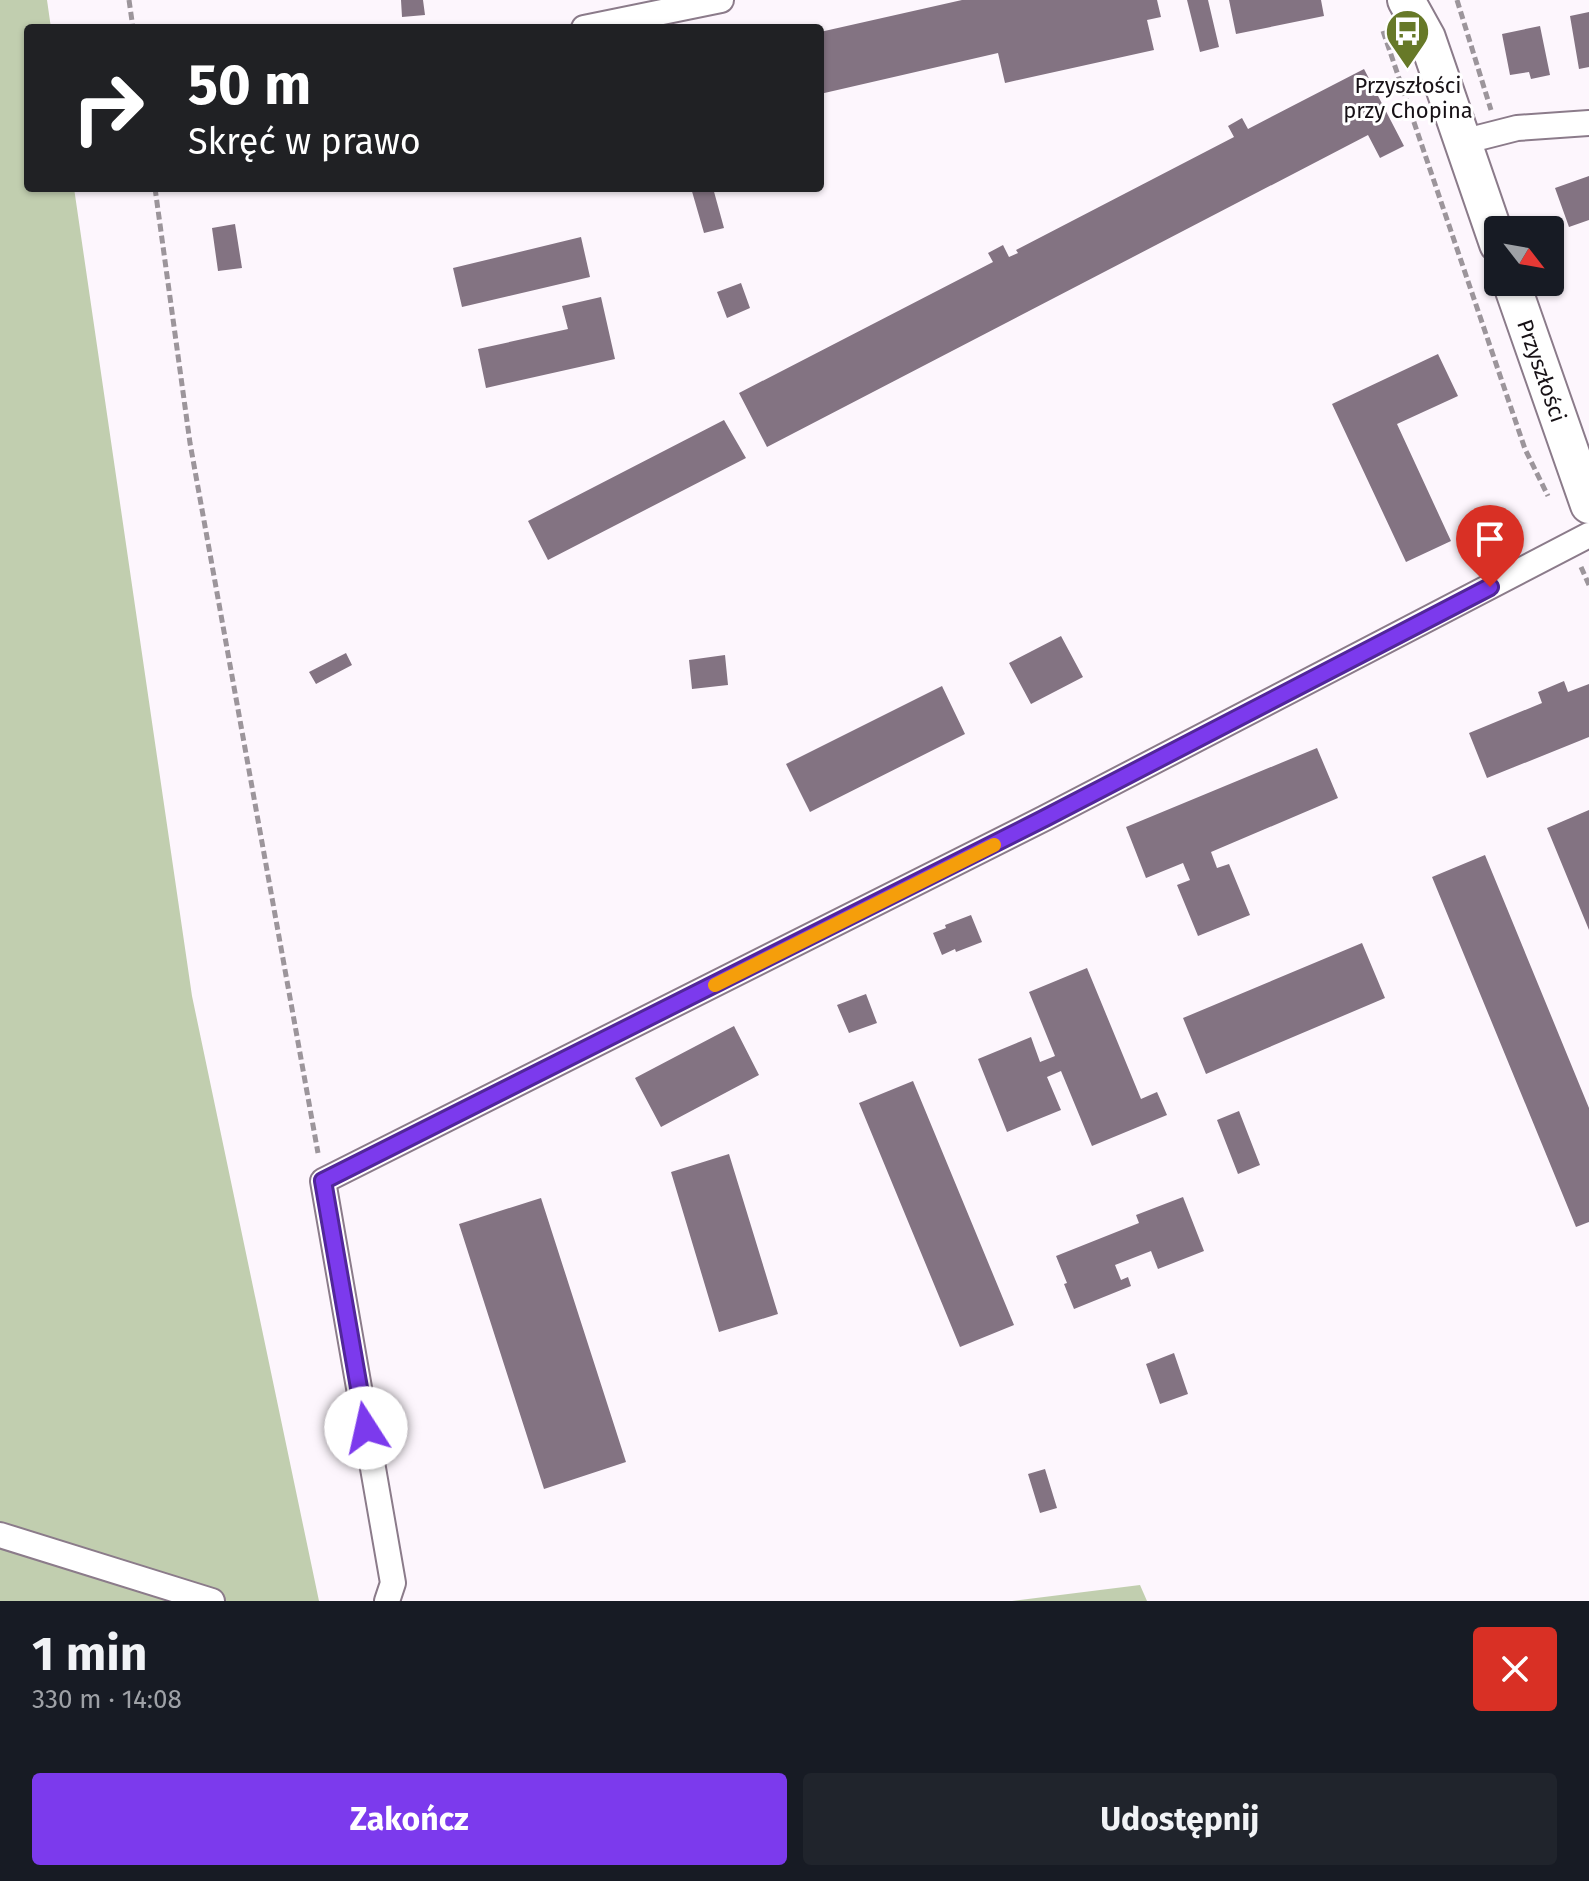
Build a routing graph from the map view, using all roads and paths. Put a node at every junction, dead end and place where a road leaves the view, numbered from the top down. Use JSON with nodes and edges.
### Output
{"nodes":[{"id":1,"x":129,"y":0,"type":"edge"},
{"id":2,"x":721,"y":0,"type":"edge"},
{"id":3,"x":1406,"y":0,"type":"edge"},
{"id":4,"x":1421,"y":0,"type":"edge"},
{"id":5,"x":132,"y":24,"type":"edge"},
{"id":6,"x":604,"y":24,"type":"edge"},
{"id":7,"x":1382,"y":30,"type":"dead end"},
{"id":8,"x":1427,"y":38,"type":"junction"},
{"id":9,"x":1589,"y":123,"type":"edge"},
{"id":10,"x":1462,"y":142,"type":"junction"},
{"id":11,"x":156,"y":192,"type":"edge"},
{"id":12,"x":1488,"y":216,"type":"edge"},
{"id":13,"x":1516,"y":296,"type":"edge"},
{"id":14,"x":1589,"y":505,"type":"edge"},
{"id":15,"x":1580,"y":540,"type":"edge"},
{"id":16,"x":1589,"y":585,"type":"edge"},
{"id":17,"x":323,"y":1181,"type":"junction"},
{"id":18,"x":0,"y":1535,"type":"edge"},
{"id":19,"x":212,"y":1601,"type":"edge"},
{"id":20,"x":387,"y":1601,"type":"edge"}],
"edges":[{"from":1,"to":5,"type":"path"},
{"from":2,"to":6,"type":"street"},
{"from":3,"to":8,"type":"street"},
{"from":4,"to":8,"type":"street"},
{"from":7,"to":15,"type":"path"},
{"from":8,"to":10,"type":"street"},
{"from":9,"to":10,"type":"street"},
{"from":10,"to":12,"type":"street"},
{"from":11,"to":17,"type":"path"},
{"from":13,"to":14,"type":"street","name":"Przyszłości"},
{"from":15,"to":16,"type":"path"},
{"from":15,"to":17,"type":"street"},
{"from":17,"to":20,"type":"street"},
{"from":18,"to":19,"type":"street"}]}
